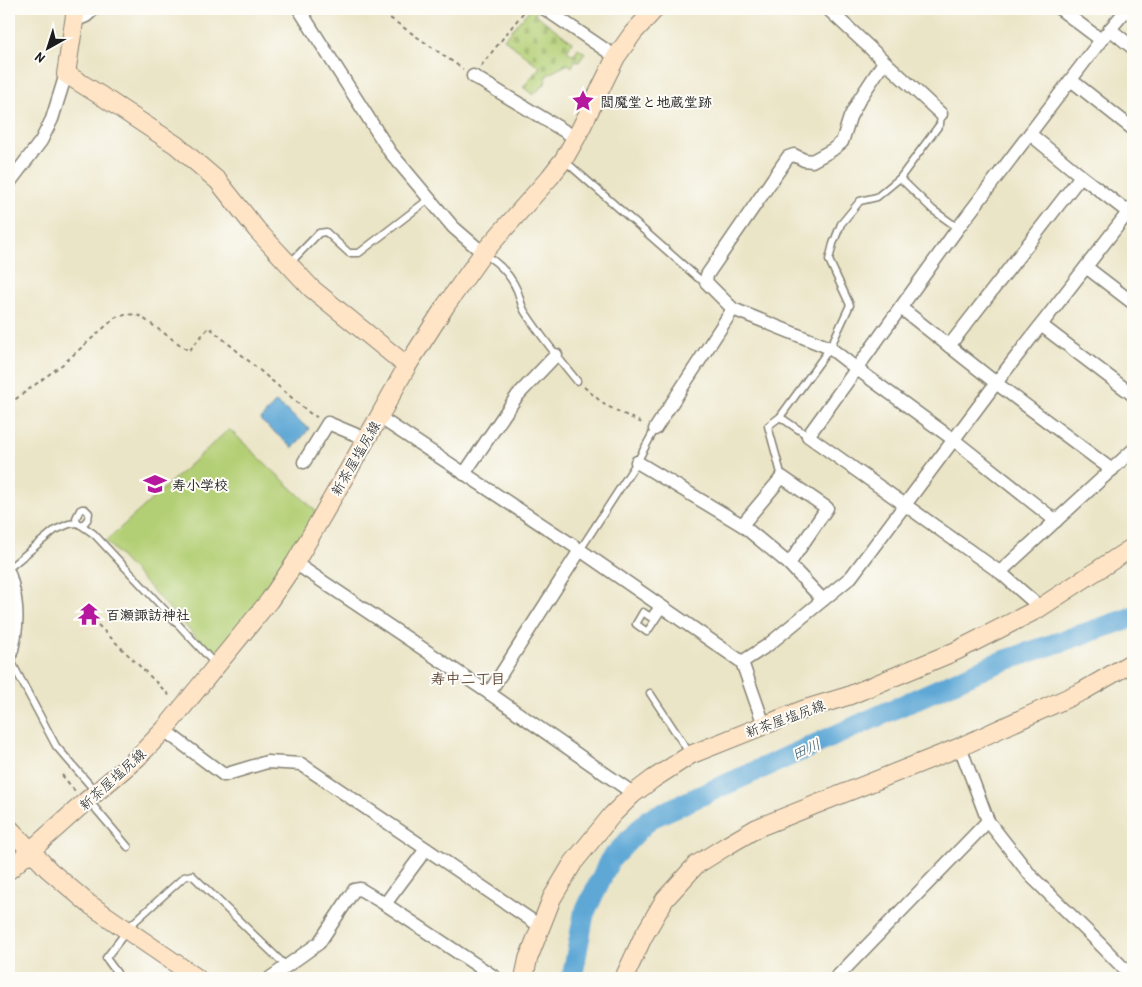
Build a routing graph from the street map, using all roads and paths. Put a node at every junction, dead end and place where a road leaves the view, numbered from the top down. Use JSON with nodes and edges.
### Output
{"nodes":[{"id":1,"x":94,"y":9,"type":"edge"},
{"id":2,"x":299,"y":9,"type":"edge"},
{"id":3,"x":377,"y":9,"type":"edge"},
{"id":4,"x":526,"y":9,"type":"edge"},
{"id":5,"x":545,"y":9,"type":"edge"},
{"id":6,"x":655,"y":9,"type":"edge"},
{"id":7,"x":828,"y":9,"type":"edge"},
{"id":8,"x":1060,"y":9,"type":"edge"},
{"id":9,"x":1127,"y":9,"type":"edge"},
{"id":10,"x":75,"y":15,"type":"edge"},
{"id":11,"x":1110,"y":30,"type":"junction"},
{"id":12,"x":1101,"y":40,"type":"junction"},
{"id":13,"x":1133,"y":48,"type":"edge"},
{"id":14,"x":616,"y":57,"type":"junction"},
{"id":15,"x":884,"y":62,"type":"junction"},
{"id":16,"x":66,"y":74,"type":"junction"},
{"id":17,"x":473,"y":76,"type":"junction"},
{"id":18,"x":1071,"y":80,"type":"junction"},
{"id":19,"x":941,"y":114,"type":"joint"},
{"id":20,"x":1133,"y":129,"type":"edge"},
{"id":21,"x":1030,"y":134,"type":"junction"},
{"id":22,"x":576,"y":138,"type":"junction"},
{"id":23,"x":564,"y":160,"type":"junction"},
{"id":24,"x":1081,"y":176,"type":"junction"},
{"id":25,"x":900,"y":178,"type":"junction"},
{"id":26,"x":9,"y":183,"type":"edge"},
{"id":27,"x":429,"y":199,"type":"junction"},
{"id":28,"x":1132,"y":211,"type":"edge"},
{"id":29,"x":958,"y":228,"type":"junction"},
{"id":30,"x":483,"y":253,"type":"junction"},
{"id":31,"x":288,"y":264,"type":"junction"},
{"id":32,"x":1086,"y":267,"type":"junction"},
{"id":33,"x":706,"y":282,"type":"junction"},
{"id":34,"x":1133,"y":303,"type":"edge"},
{"id":35,"x":901,"y":308,"type":"junction"},
{"id":36,"x":733,"y":310,"type":"junction"},
{"id":37,"x":1041,"y":325,"type":"junction"},
{"id":38,"x":949,"y":346,"type":"junction"},
{"id":39,"x":830,"y":348,"type":"junction"},
{"id":40,"x":556,"y":355,"type":"junction"},
{"id":41,"x":407,"y":366,"type":"junction"},
{"id":42,"x":857,"y":368,"type":"junction"},
{"id":43,"x":577,"y":381,"type":"joint"},
{"id":44,"x":996,"y":383,"type":"junction"},
{"id":45,"x":1133,"y":395,"type":"edge"},
{"id":46,"x":9,"y":404,"type":"edge"},
{"id":47,"x":379,"y":417,"type":"junction"},
{"id":48,"x":780,"y":417,"type":"junction"},
{"id":49,"x":328,"y":422,"type":"junction"},
{"id":50,"x":655,"y":429,"type":"junction"},
{"id":51,"x":808,"y":436,"type":"junction"},
{"id":52,"x":366,"y":439,"type":"junction"},
{"id":53,"x":954,"y":440,"type":"junction"},
{"id":54,"x":1133,"y":450,"type":"edge"},
{"id":55,"x":304,"y":462,"type":"dead end"},
{"id":56,"x":637,"y":462,"type":"junction"},
{"id":57,"x":1112,"y":470,"type":"junction"},
{"id":58,"x":464,"y":474,"type":"junction"},
{"id":59,"x":782,"y":477,"type":"junction"},
{"id":60,"x":905,"y":504,"type":"junction"},
{"id":61,"x":1056,"y":521,"type":"junction"},
{"id":62,"x":742,"y":525,"type":"junction"},
{"id":63,"x":1133,"y":548,"type":"edge"},
{"id":64,"x":580,"y":550,"type":"junction"},
{"id":65,"x":295,"y":563,"type":"junction"},
{"id":66,"x":789,"y":564,"type":"junction"},
{"id":67,"x":9,"y":568,"type":"edge"},
{"id":68,"x":1000,"y":572,"type":"junction"},
{"id":69,"x":9,"y":573,"type":"edge"},
{"id":70,"x":823,"y":600,"type":"junction"},
{"id":71,"x":661,"y":606,"type":"junction"},
{"id":72,"x":1038,"y":609,"type":"junction"},
{"id":73,"x":98,"y":625,"type":"dead end"},
{"id":74,"x":9,"y":659,"type":"edge"},
{"id":75,"x":742,"y":662,"type":"junction"},
{"id":76,"x":1133,"y":662,"type":"edge"},
{"id":77,"x":216,"y":665,"type":"junction"},
{"id":78,"x":489,"y":693,"type":"junction"},
{"id":79,"x":650,"y":693,"type":"dead end"},
{"id":80,"x":182,"y":708,"type":"junction"},
{"id":81,"x":764,"y":725,"type":"junction"},
{"id":82,"x":164,"y":730,"type":"junction"},
{"id":83,"x":960,"y":746,"type":"junction"},
{"id":84,"x":690,"y":755,"type":"junction"},
{"id":85,"x":62,"y":775,"type":"dead end"},
{"id":86,"x":627,"y":789,"type":"dead end"},
{"id":87,"x":89,"y":798,"type":"junction"},
{"id":88,"x":988,"y":821,"type":"junction"},
{"id":89,"x":9,"y":828,"type":"edge"},
{"id":90,"x":128,"y":847,"type":"dead end"},
{"id":91,"x":426,"y":849,"type":"junction"},
{"id":92,"x":30,"y":852,"type":"junction"},
{"id":93,"x":9,"y":870,"type":"edge"},
{"id":94,"x":385,"y":904,"type":"junction"},
{"id":95,"x":540,"y":926,"type":"junction"},
{"id":96,"x":127,"y":929,"type":"junction"},
{"id":97,"x":286,"y":966,"type":"junction"},
{"id":98,"x":492,"y":977,"type":"edge"},
{"id":99,"x":117,"y":978,"type":"edge"},
{"id":100,"x":198,"y":978,"type":"edge"},
{"id":101,"x":270,"y":978,"type":"edge"},
{"id":102,"x":524,"y":978,"type":"edge"},
{"id":103,"x":624,"y":978,"type":"edge"},
{"id":104,"x":836,"y":978,"type":"edge"},
{"id":105,"x":1133,"y":978,"type":"edge"}],
"edges":[{"from":1,"to":10,"type":"street"},
{"from":2,"to":27,"type":"street"},
{"from":3,"to":17,"type":"path"},
{"from":4,"to":17,"type":"path"},
{"from":5,"to":14,"type":"street"},
{"from":6,"to":14,"type":"main road","name":"新茶屋塩尻線"},
{"from":7,"to":15,"type":"street"},
{"from":8,"to":12,"type":"street"},
{"from":9,"to":11,"type":"street"},
{"from":10,"to":16,"type":"main road"},
{"from":11,"to":12,"type":"street"},
{"from":11,"to":13,"type":"street"},
{"from":12,"to":18,"type":"street"},
{"from":14,"to":22,"type":"main road","name":"新茶屋塩尻線"},
{"from":15,"to":19,"type":"street"},
{"from":15,"to":33,"type":"street"},
{"from":16,"to":26,"type":"street"},
{"from":16,"to":31,"type":"main road"},
{"from":17,"to":22,"type":"street"},
{"from":18,"to":20,"type":"street"},
{"from":18,"to":21,"type":"street"},
{"from":19,"to":25,"type":"lane"},
{"from":21,"to":24,"type":"street"},
{"from":21,"to":29,"type":"street"},
{"from":22,"to":23,"type":"main road","name":"新茶屋塩尻線"},
{"from":23,"to":30,"type":"main road","name":"新茶屋塩尻線"},
{"from":23,"to":33,"type":"lane"},
{"from":24,"to":28,"type":"street"},
{"from":24,"to":38,"type":"street"},
{"from":25,"to":29,"type":"lane"},
{"from":25,"to":39,"type":"lane"},
{"from":27,"to":30,"type":"street"},
{"from":27,"to":31,"type":"lane"},
{"from":28,"to":32,"type":"street"},
{"from":29,"to":35,"type":"street"},
{"from":30,"to":40,"type":"lane"},
{"from":30,"to":41,"type":"main road","name":"新茶屋塩尻線"},
{"from":31,"to":41,"type":"main road"},
{"from":32,"to":34,"type":"street"},
{"from":32,"to":37,"type":"street"},
{"from":33,"to":36,"type":"street"},
{"from":35,"to":38,"type":"street"},
{"from":35,"to":42,"type":"street"},
{"from":36,"to":39,"type":"street"},
{"from":36,"to":50,"type":"street"},
{"from":37,"to":44,"type":"street"},
{"from":37,"to":45,"type":"street"},
{"from":38,"to":44,"type":"street"},
{"from":39,"to":42,"type":"street"},
{"from":39,"to":48,"type":"lane"},
{"from":40,"to":43,"type":"lane"},
{"from":40,"to":58,"type":"street"},
{"from":41,"to":47,"type":"main road","name":"新茶屋塩尻線"},
{"from":42,"to":51,"type":"street"},
{"from":42,"to":53,"type":"street"},
{"from":43,"to":50,"type":"path"},
{"from":44,"to":53,"type":"street"},
{"from":44,"to":57,"type":"street"},
{"from":46,"to":49,"type":"path"},
{"from":47,"to":52,"type":"main road","name":"新茶屋塩尻線"},
{"from":47,"to":58,"type":"street"},
{"from":48,"to":51,"type":"lane"},
{"from":48,"to":59,"type":"lane"},
{"from":49,"to":52,"type":"street"},
{"from":49,"to":55,"type":"street"},
{"from":50,"to":56,"type":"lane"},
{"from":51,"to":60,"type":"street"},
{"from":52,"to":65,"type":"main road","name":"新茶屋塩尻線"},
{"from":53,"to":60,"type":"street"},
{"from":53,"to":61,"type":"street"},
{"from":54,"to":57,"type":"street"},
{"from":56,"to":62,"type":"street"},
{"from":56,"to":64,"type":"lane"},
{"from":57,"to":61,"type":"street"},
{"from":58,"to":64,"type":"street"},
{"from":59,"to":62,"type":"street"},
{"from":59,"to":66,"type":"street"},
{"from":60,"to":68,"type":"street"},
{"from":60,"to":70,"type":"street"},
{"from":61,"to":68,"type":"street"},
{"from":62,"to":66,"type":"street"},
{"from":63,"to":72,"type":"main road","name":"新茶屋塩尻線"},
{"from":64,"to":71,"type":"street"},
{"from":64,"to":78,"type":"street"},
{"from":65,"to":77,"type":"main road","name":"新茶屋塩尻線"},
{"from":65,"to":78,"type":"street"},
{"from":66,"to":70,"type":"street"},
{"from":67,"to":77,"type":"lane"},
{"from":68,"to":72,"type":"street"},
{"from":69,"to":74,"type":"street"},
{"from":70,"to":75,"type":"street"},
{"from":71,"to":71,"type":"lane"},
{"from":71,"to":75,"type":"street"},
{"from":72,"to":81,"type":"main road","name":"新茶屋塩尻線"},
{"from":73,"to":80,"type":"path"},
{"from":74,"to":87,"type":"lane"},
{"from":75,"to":81,"type":"street"},
{"from":76,"to":83,"type":"main road"},
{"from":77,"to":80,"type":"main road","name":"新茶屋塩尻線"},
{"from":78,"to":86,"type":"street"},
{"from":79,"to":84,"type":"lane"},
{"from":80,"to":82,"type":"main road","name":"新茶屋塩尻線"},
{"from":81,"to":84,"type":"main road","name":"新茶屋塩尻線"},
{"from":82,"to":87,"type":"main road","name":"新茶屋塩尻線"},
{"from":82,"to":91,"type":"street"},
{"from":83,"to":88,"type":"street"},
{"from":83,"to":103,"type":"main road"},
{"from":84,"to":95,"type":"main road","name":"新茶屋塩尻線"},
{"from":85,"to":87,"type":"path"},
{"from":87,"to":90,"type":"lane"},
{"from":87,"to":92,"type":"main road","name":"新茶屋塩尻線"},
{"from":88,"to":104,"type":"street"},
{"from":88,"to":105,"type":"street"},
{"from":89,"to":92,"type":"main road"},
{"from":91,"to":94,"type":"street"},
{"from":91,"to":95,"type":"street"},
{"from":92,"to":93,"type":"main road","name":"新茶屋塩尻線"},
{"from":92,"to":96,"type":"main road"},
{"from":94,"to":97,"type":"street"},
{"from":94,"to":98,"type":"street"},
{"from":95,"to":102,"type":"main road","name":"新茶屋塩尻線"},
{"from":96,"to":97,"type":"lane"},
{"from":96,"to":99,"type":"lane"},
{"from":96,"to":100,"type":"main road"},
{"from":97,"to":101,"type":"street"}]}
